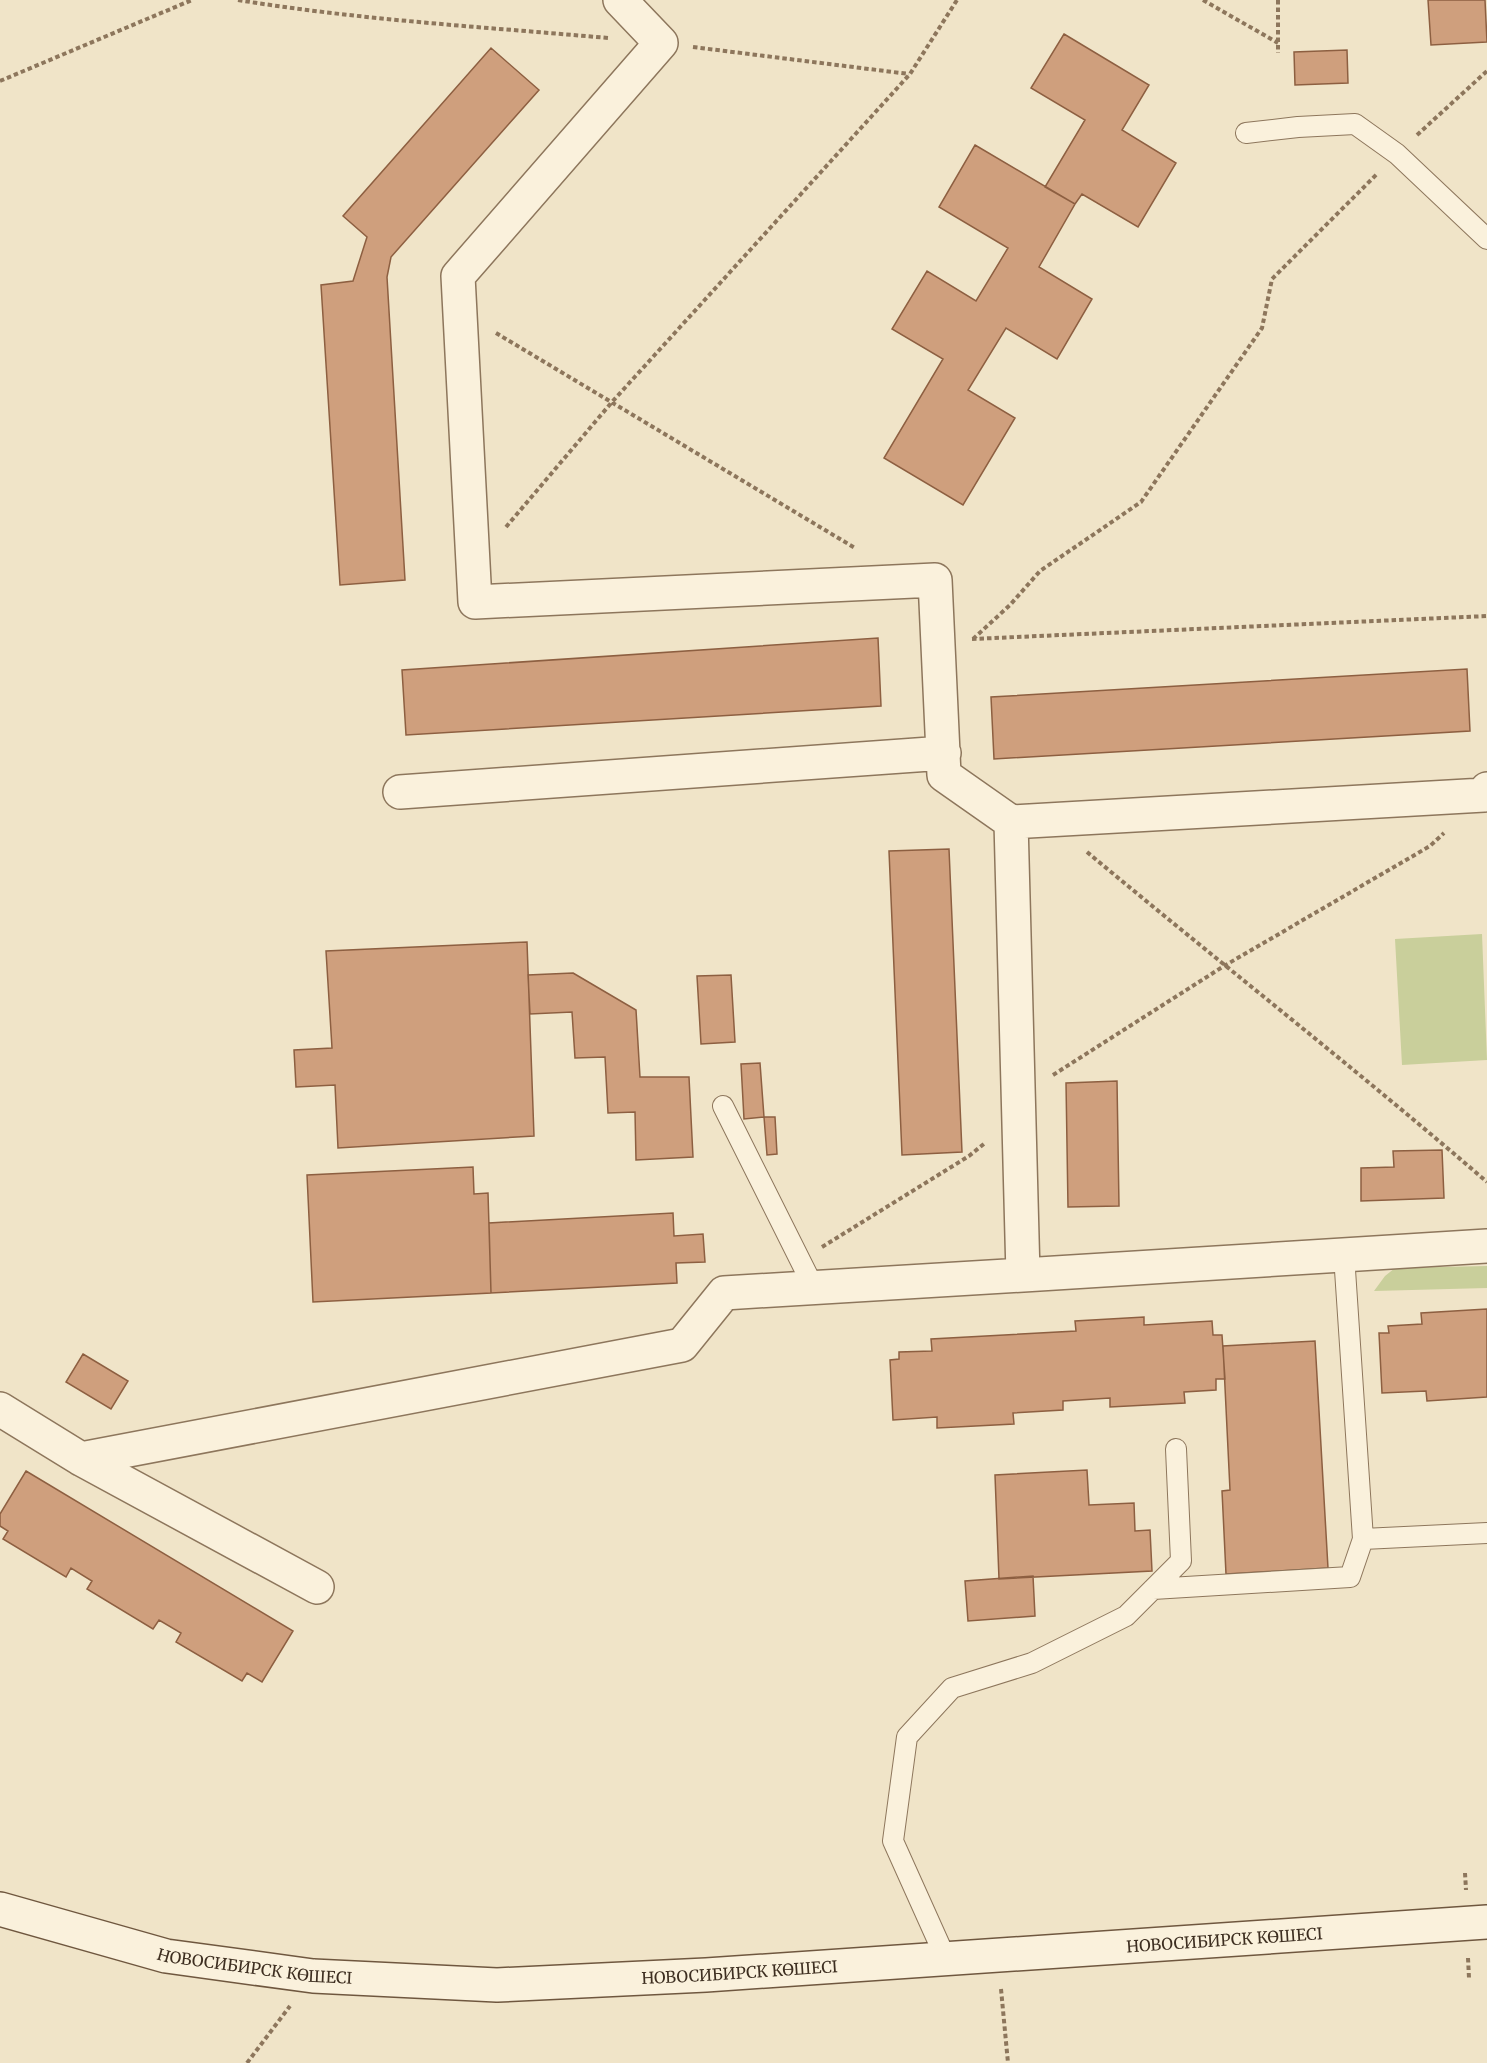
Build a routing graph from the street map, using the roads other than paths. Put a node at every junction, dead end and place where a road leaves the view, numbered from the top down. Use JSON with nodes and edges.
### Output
{"nodes":[{"id":1,"x":620,"y":0,"type":"edge"},
{"id":2,"x":1246,"y":133,"type":"dead end"},
{"id":3,"x":1487,"y":239,"type":"edge"},
{"id":4,"x":944,"y":753,"type":"junction"},
{"id":5,"x":1487,"y":789,"type":"edge"},
{"id":6,"x":400,"y":792,"type":"dead end"},
{"id":7,"x":1026,"y":821,"type":"junction"},
{"id":8,"x":723,"y":1106,"type":"dead end"},
{"id":9,"x":1487,"y":1246,"type":"edge"},
{"id":10,"x":1344,"y":1255,"type":"junction"},
{"id":11,"x":807,"y":1274,"type":"junction"},
{"id":12,"x":1023,"y":1275,"type":"junction"},
{"id":13,"x":0,"y":1409,"type":"edge"},
{"id":14,"x":1176,"y":1449,"type":"dead end"},
{"id":15,"x":81,"y":1459,"type":"junction"},
{"id":16,"x":1487,"y":1533,"type":"edge"},
{"id":17,"x":1363,"y":1539,"type":"junction"},
{"id":18,"x":317,"y":1587,"type":"dead end"},
{"id":19,"x":1153,"y":1589,"type":"junction"},
{"id":20,"x":0,"y":1909,"type":"edge"},
{"id":21,"x":1487,"y":1922,"type":"edge"},
{"id":22,"x":946,"y":1959,"type":"junction"}],
"edges":[{"from":1,"to":4,"type":"street"},
{"from":2,"to":3,"type":"lane"},
{"from":4,"to":6,"type":"street"},
{"from":4,"to":7,"type":"street"},
{"from":5,"to":7,"type":"street"},
{"from":7,"to":12,"type":"street"},
{"from":8,"to":11,"type":"lane"},
{"from":9,"to":10,"type":"street"},
{"from":10,"to":12,"type":"street"},
{"from":10,"to":17,"type":"lane"},
{"from":11,"to":12,"type":"street"},
{"from":11,"to":15,"type":"street"},
{"from":13,"to":15,"type":"street"},
{"from":14,"to":19,"type":"lane"},
{"from":15,"to":18,"type":"street"},
{"from":16,"to":17,"type":"lane"},
{"from":17,"to":19,"type":"lane"},
{"from":19,"to":22,"type":"lane"},
{"from":20,"to":22,"type":"street","name":"НОВОСИБИРСК КӨШЕСІ"},
{"from":21,"to":22,"type":"street","name":"НОВОСИБИРСК КӨШЕСІ"}]}
